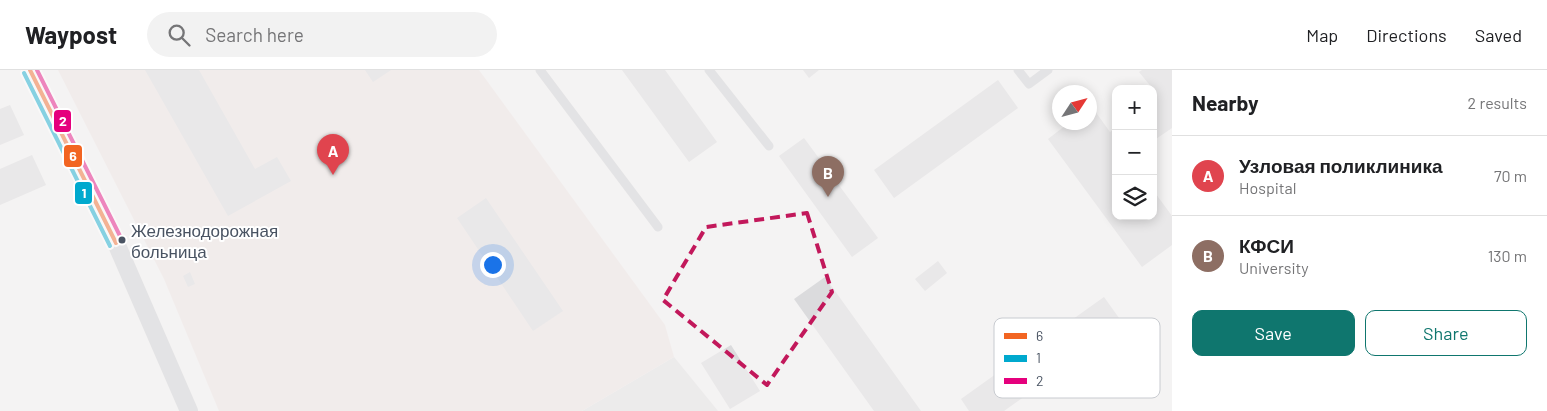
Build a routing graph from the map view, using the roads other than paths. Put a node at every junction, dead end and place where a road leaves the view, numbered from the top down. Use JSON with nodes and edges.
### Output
{"nodes":[{"id":1,"x":30,"y":70,"type":"edge"},
{"id":2,"x":540,"y":70,"type":"edge"},
{"id":3,"x":709,"y":70,"type":"edge"},
{"id":4,"x":1018,"y":70,"type":"edge"},
{"id":5,"x":1048,"y":70,"type":"edge"},
{"id":6,"x":769,"y":146,"type":"dead end"},
{"id":7,"x":658,"y":227,"type":"dead end"},
{"id":8,"x":189,"y":411,"type":"edge"}],
"edges":[{"from":1,"to":8,"type":"street"},
{"from":2,"to":7,"type":"lane"},
{"from":3,"to":6,"type":"lane"},
{"from":4,"to":5,"type":"lane"}]}
